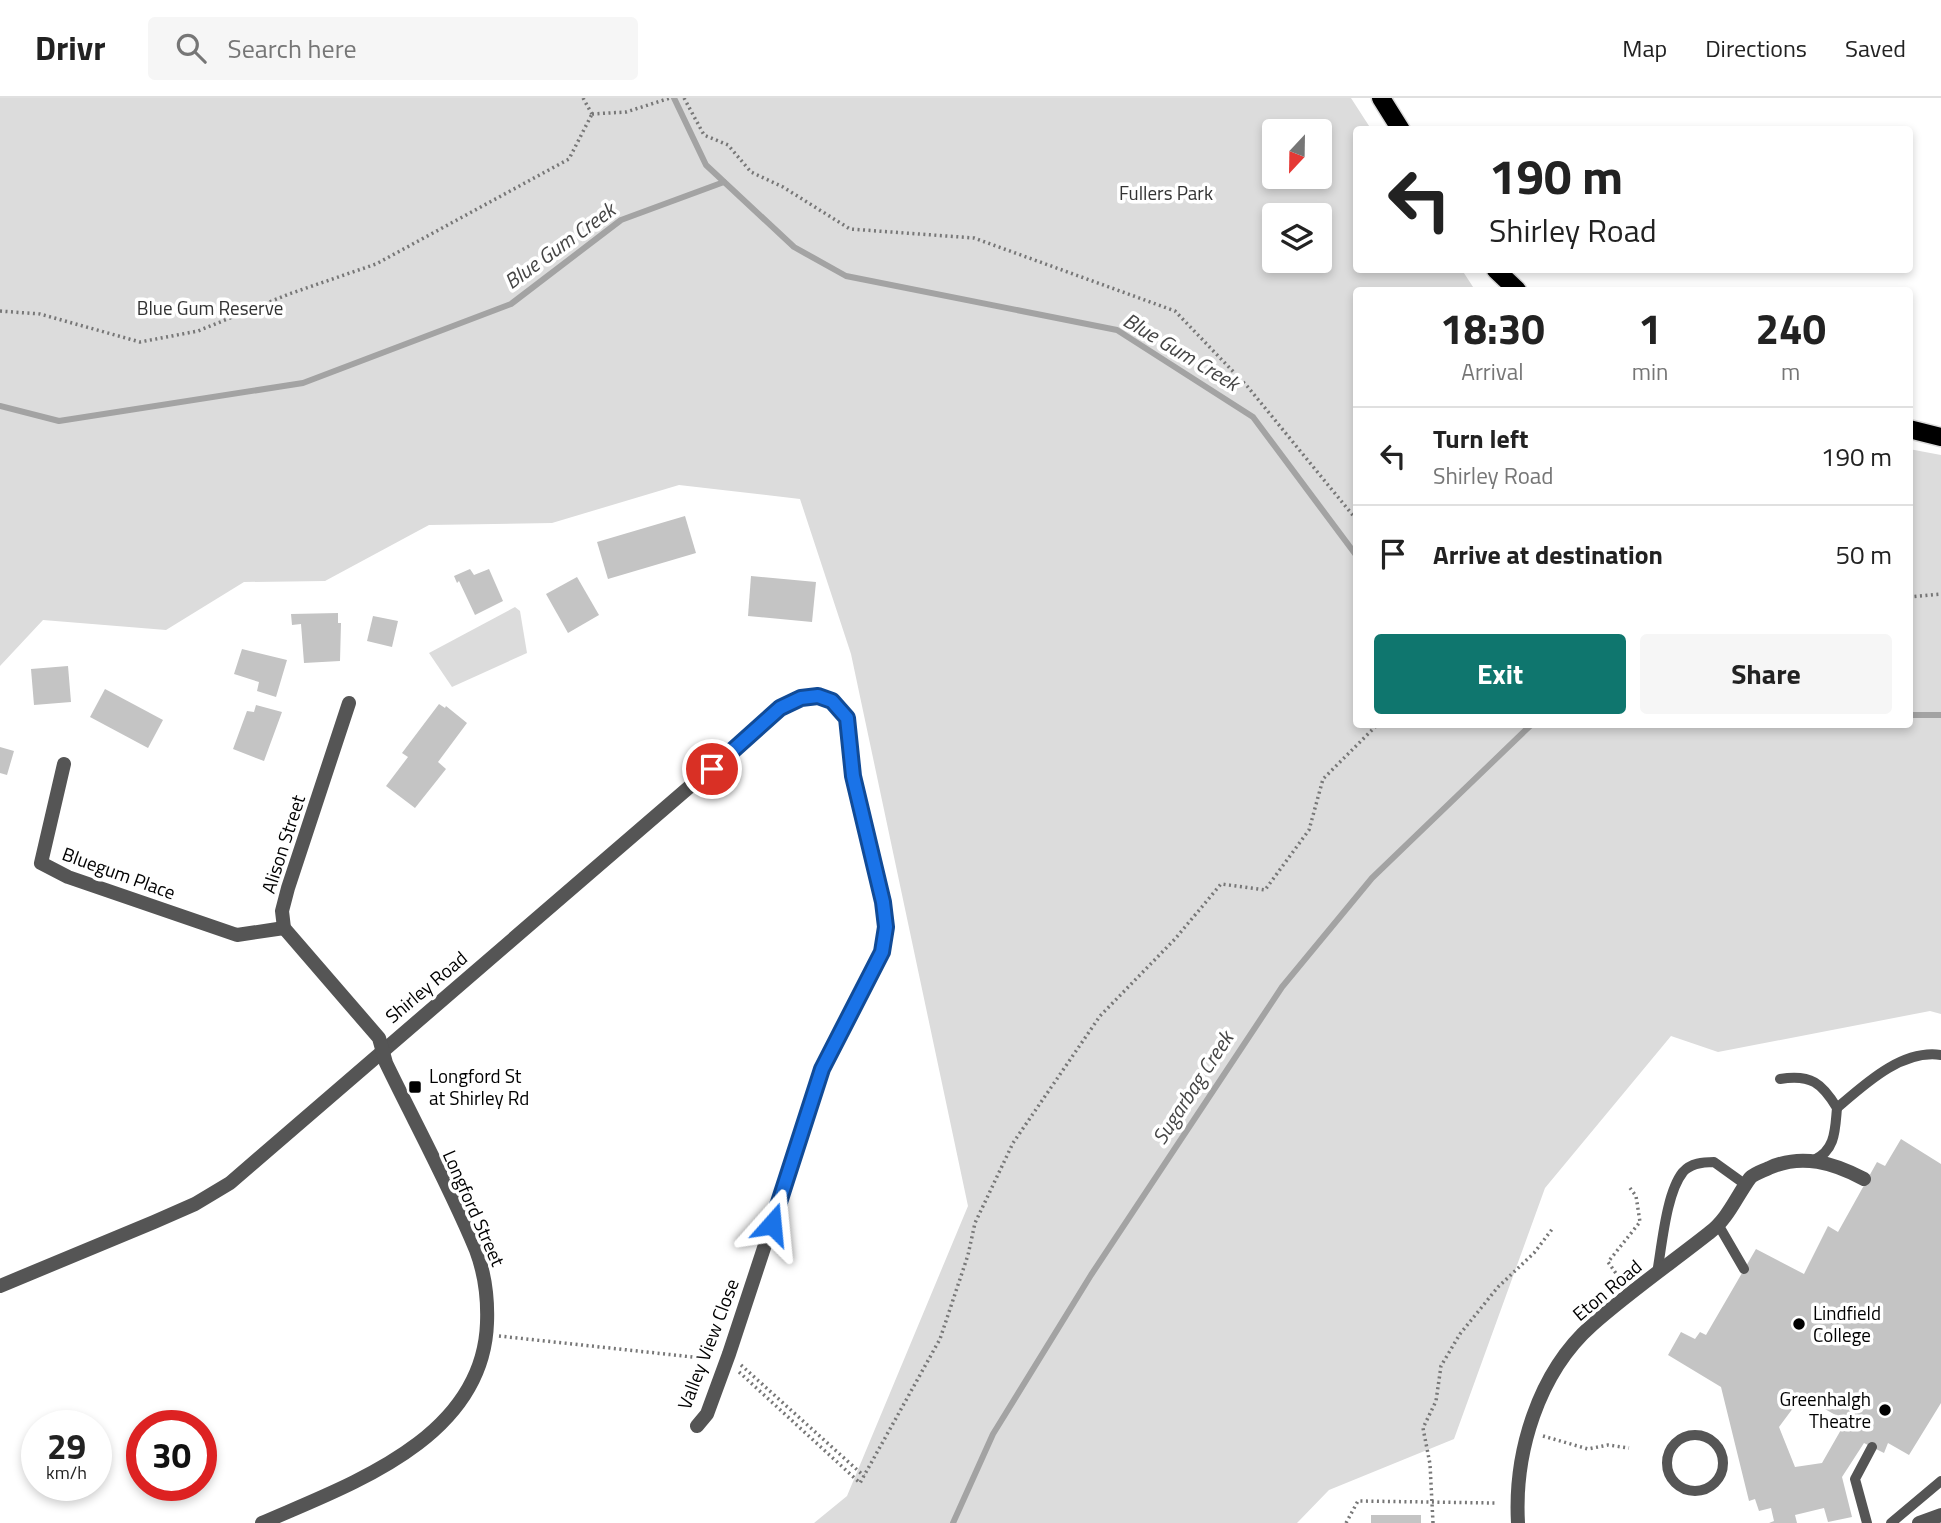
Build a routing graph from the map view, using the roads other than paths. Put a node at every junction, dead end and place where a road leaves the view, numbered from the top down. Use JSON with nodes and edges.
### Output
{"nodes":[{"id":1,"x":1381,"y":98,"type":"edge"},
{"id":2,"x":1398,"y":126,"type":"edge"},
{"id":3,"x":1499,"y":273,"type":"edge"},
{"id":4,"x":1514,"y":287,"type":"edge"},
{"id":5,"x":1913,"y":430,"type":"edge"},
{"id":6,"x":1941,"y":437,"type":"edge"},
{"id":7,"x":349,"y":703,"type":"dead end"},
{"id":8,"x":847,"y":718,"type":"joint"},
{"id":9,"x":64,"y":764,"type":"dead end"},
{"id":10,"x":284,"y":928,"type":"junction"},
{"id":11,"x":383,"y":1050,"type":"junction"},
{"id":12,"x":1941,"y":1055,"type":"edge"},
{"id":13,"x":1780,"y":1079,"type":"dead end"},
{"id":14,"x":1838,"y":1108,"type":"junction"},
{"id":15,"x":1814,"y":1160,"type":"junction"},
{"id":16,"x":1864,"y":1180,"type":"dead end"},
{"id":17,"x":1746,"y":1185,"type":"junction"},
{"id":18,"x":1719,"y":1226,"type":"junction"},
{"id":19,"x":1744,"y":1269,"type":"dead end"},
{"id":20,"x":1657,"y":1274,"type":"junction"},
{"id":21,"x":0,"y":1286,"type":"edge"},
{"id":22,"x":697,"y":1426,"type":"dead end"},
{"id":23,"x":1711,"y":1440,"type":"joint"},
{"id":24,"x":1872,"y":1447,"type":"dead end"},
{"id":25,"x":1941,"y":1481,"type":"edge"},
{"id":26,"x":1941,"y":1515,"type":"edge"},
{"id":27,"x":262,"y":1523,"type":"edge"},
{"id":28,"x":1518,"y":1523,"type":"edge"},
{"id":29,"x":1867,"y":1523,"type":"edge"},
{"id":30,"x":1891,"y":1523,"type":"edge"},
{"id":31,"x":1919,"y":1523,"type":"edge"}],
"edges":[{"from":1,"to":2,"type":"main road"},
{"from":3,"to":4,"type":"main road"},
{"from":5,"to":6,"type":"main road"},
{"from":7,"to":10,"type":"street","name":"Alison Street"},
{"from":8,"to":11,"type":"street","name":"Shirley Road"},
{"from":8,"to":22,"type":"street","name":"Valley View Close"},
{"from":9,"to":10,"type":"street","name":"Bluegum Place"},
{"from":10,"to":11,"type":"street"},
{"from":11,"to":21,"type":"street","name":"Shirley Road"},
{"from":11,"to":27,"type":"street","name":"Longford Street"},
{"from":12,"to":14,"type":"lane"},
{"from":13,"to":14,"type":"lane"},
{"from":14,"to":15,"type":"lane"},
{"from":15,"to":16,"type":"street","name":"Eton Road"},
{"from":15,"to":17,"type":"street","name":"Eton Road"},
{"from":17,"to":18,"type":"street","name":"Eton Road"},
{"from":17,"to":20,"type":"lane"},
{"from":18,"to":19,"type":"lane"},
{"from":18,"to":20,"type":"street","name":"Eton Road"},
{"from":20,"to":28,"type":"street","name":"Eton Road"},
{"from":23,"to":23,"type":"lane"},
{"from":24,"to":29,"type":"lane"},
{"from":25,"to":30,"type":"lane"},
{"from":26,"to":31,"type":"street"}]}
